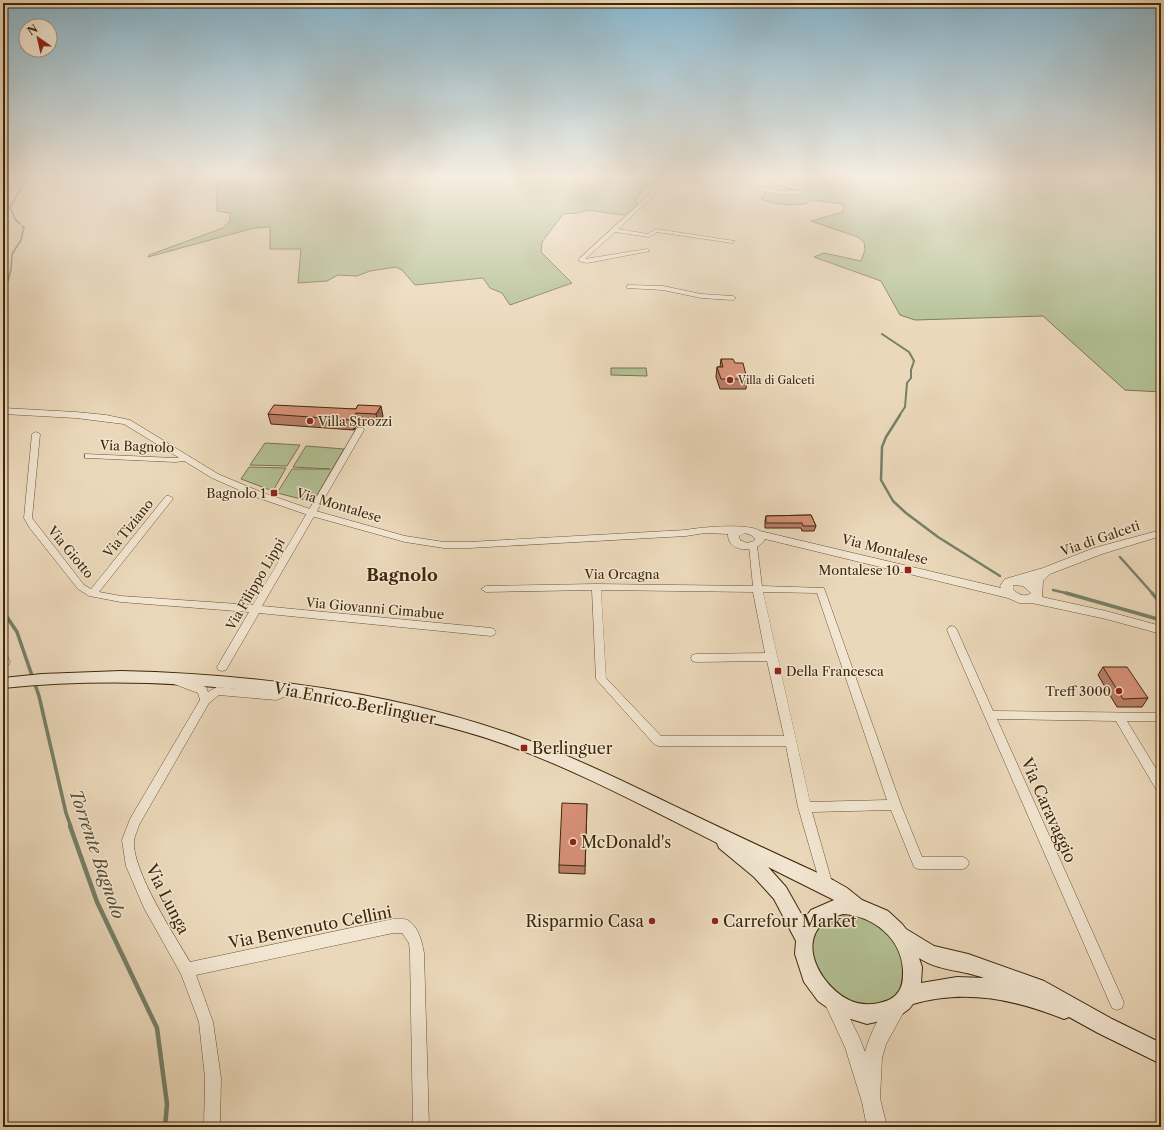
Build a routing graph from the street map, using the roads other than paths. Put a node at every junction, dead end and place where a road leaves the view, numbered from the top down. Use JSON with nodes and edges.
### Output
{"nodes":[{"id":1,"x":3,"y":228,"type":"edge"},
{"id":2,"x":616,"y":228,"type":"edge"},
{"id":3,"x":614,"y":230,"type":"junction"},
{"id":4,"x":3,"y":239,"type":"edge"},
{"id":5,"x":732,"y":241,"type":"dead end"},
{"id":6,"x":647,"y":251,"type":"dead end"},
{"id":7,"x":3,"y":257,"type":"edge"},
{"id":8,"x":629,"y":286,"type":"dead end"},
{"id":9,"x":733,"y":298,"type":"dead end"},
{"id":10,"x":3,"y":411,"type":"edge"},
{"id":11,"x":360,"y":430,"type":"dead end"},
{"id":12,"x":36,"y":434,"type":"dead end"},
{"id":13,"x":88,"y":456,"type":"dead end"},
{"id":14,"x":185,"y":459,"type":"junction"},
{"id":15,"x":170,"y":498,"type":"dead end"},
{"id":16,"x":312,"y":514,"type":"junction"},
{"id":17,"x":1161,"y":533,"type":"edge"},
{"id":18,"x":736,"y":536,"type":"junction"},
{"id":19,"x":756,"y":541,"type":"junction"},
{"id":20,"x":1048,"y":571,"type":"junction"},
{"id":21,"x":1014,"y":581,"type":"junction"},
{"id":22,"x":978,"y":586,"type":"junction"},
{"id":23,"x":596,"y":587,"type":"junction"},
{"id":24,"x":486,"y":589,"type":"dead end"},
{"id":25,"x":757,"y":589,"type":"junction"},
{"id":26,"x":92,"y":594,"type":"junction"},
{"id":27,"x":1035,"y":594,"type":"junction"},
{"id":28,"x":1013,"y":595,"type":"junction"},
{"id":29,"x":256,"y":609,"type":"junction"},
{"id":30,"x":952,"y":630,"type":"dead end"},
{"id":31,"x":1161,"y":630,"type":"edge"},
{"id":32,"x":491,"y":632,"type":"dead end"},
{"id":33,"x":772,"y":657,"type":"junction"},
{"id":34,"x":696,"y":658,"type":"dead end"},
{"id":35,"x":222,"y":667,"type":"dead end"},
{"id":36,"x":167,"y":677,"type":"junction"},
{"id":37,"x":5,"y":682,"type":"edge"},
{"id":38,"x":291,"y":689,"type":"junction"},
{"id":39,"x":205,"y":700,"type":"junction"},
{"id":40,"x":990,"y":714,"type":"junction"},
{"id":41,"x":1161,"y":716,"type":"edge"},
{"id":42,"x":1119,"y":717,"type":"junction"},
{"id":43,"x":791,"y":741,"type":"junction"},
{"id":44,"x":1161,"y":787,"type":"edge"},
{"id":45,"x":895,"y":805,"type":"junction"},
{"id":46,"x":804,"y":807,"type":"junction"},
{"id":47,"x":709,"y":830,"type":"junction"},
{"id":48,"x":963,"y":863,"type":"dead end"},
{"id":49,"x":827,"y":886,"type":"junction"},
{"id":50,"x":856,"y":906,"type":"junction"},
{"id":51,"x":900,"y":936,"type":"junction"},
{"id":52,"x":804,"y":938,"type":"junction"},
{"id":53,"x":187,"y":970,"type":"junction"},
{"id":54,"x":833,"y":1002,"type":"junction"},
{"id":55,"x":902,"y":1002,"type":"junction"},
{"id":56,"x":1117,"y":1002,"type":"dead end"},
{"id":57,"x":1105,"y":1026,"type":"junction"},
{"id":58,"x":1161,"y":1054,"type":"edge"},
{"id":59,"x":872,"y":1102,"type":"junction"},
{"id":60,"x":212,"y":1127,"type":"edge"},
{"id":61,"x":421,"y":1127,"type":"edge"},
{"id":62,"x":877,"y":1127,"type":"edge"}],
"edges":[{"from":1,"to":4,"type":"street"},
{"from":2,"to":3,"type":"street"},
{"from":3,"to":5,"type":"street"},
{"from":3,"to":6,"type":"street"},
{"from":4,"to":7,"type":"street"},
{"from":8,"to":9,"type":"street"},
{"from":10,"to":14,"type":"street","name":"Via Montalese"},
{"from":11,"to":16,"type":"street","name":"Via Filippo Lippi"},
{"from":12,"to":26,"type":"street","name":"Via Giotto"},
{"from":13,"to":14,"type":"street","name":"Via Bagnolo"},
{"from":14,"to":16,"type":"street","name":"Via Montalese"},
{"from":15,"to":26,"type":"street","name":"Via Tiziano"},
{"from":16,"to":18,"type":"street","name":"Via Montalese"},
{"from":16,"to":29,"type":"street","name":"Via Filippo Lippi"},
{"from":17,"to":20,"type":"street","name":"Via di Galceti"},
{"from":18,"to":19,"type":"street","name":"Via Montalese"},
{"from":18,"to":19,"type":"street","name":"Via Montalese"},
{"from":19,"to":22,"type":"street","name":"Via Montalese"},
{"from":19,"to":25,"type":"street"},
{"from":20,"to":21,"type":"street","name":"Via di Galceti"},
{"from":20,"to":27,"type":"street"},
{"from":21,"to":22,"type":"street","name":"Via Montalese"},
{"from":21,"to":27,"type":"street","name":"Via Montalese"},
{"from":21,"to":28,"type":"street"},
{"from":22,"to":28,"type":"street","name":"Via Montalese"},
{"from":23,"to":24,"type":"street","name":"Via Orcagna"},
{"from":23,"to":25,"type":"street","name":"Via Orcagna"},
{"from":23,"to":43,"type":"street"},
{"from":25,"to":33,"type":"street"},
{"from":25,"to":45,"type":"street","name":"Via Orcagna"},
{"from":26,"to":29,"type":"street","name":"Via Giotto"},
{"from":27,"to":28,"type":"street","name":"Via Montalese"},
{"from":27,"to":31,"type":"street","name":"Via Montalese"},
{"from":29,"to":32,"type":"street","name":"Via Giovanni Cimabue"},
{"from":29,"to":35,"type":"street","name":"Via Filippo Lippi"},
{"from":30,"to":40,"type":"street","name":"Via Caravaggio"},
{"from":33,"to":34,"type":"street"},
{"from":33,"to":43,"type":"street"},
{"from":36,"to":37,"type":"main road","name":"Via Enrico Berlinguer"},
{"from":36,"to":38,"type":"main road","name":"Via Enrico Berlinguer"},
{"from":36,"to":39,"type":"street"},
{"from":38,"to":39,"type":"street"},
{"from":38,"to":47,"type":"main road","name":"Via Enrico Berlinguer"},
{"from":39,"to":53,"type":"street","name":"Via Lunga"},
{"from":40,"to":42,"type":"street"},
{"from":40,"to":56,"type":"street","name":"Via Caravaggio"},
{"from":41,"to":42,"type":"street"},
{"from":42,"to":44,"type":"street"},
{"from":43,"to":46,"type":"street"},
{"from":45,"to":46,"type":"street"},
{"from":45,"to":48,"type":"street"},
{"from":46,"to":49,"type":"street"},
{"from":47,"to":49,"type":"main road"},
{"from":47,"to":52,"type":"main road"},
{"from":49,"to":50,"type":"main road"},
{"from":50,"to":51,"type":"main road"},
{"from":50,"to":52,"type":"main road"},
{"from":51,"to":55,"type":"main road"},
{"from":51,"to":57,"type":"main road"},
{"from":52,"to":54,"type":"main road"},
{"from":53,"to":60,"type":"street","name":"Via Lunga"},
{"from":53,"to":61,"type":"street","name":"Via Benvenuto Cellini"},
{"from":54,"to":55,"type":"main road"},
{"from":54,"to":59,"type":"street"},
{"from":55,"to":57,"type":"main road"},
{"from":55,"to":59,"type":"street"},
{"from":57,"to":58,"type":"main road"},
{"from":59,"to":62,"type":"street"}]}
